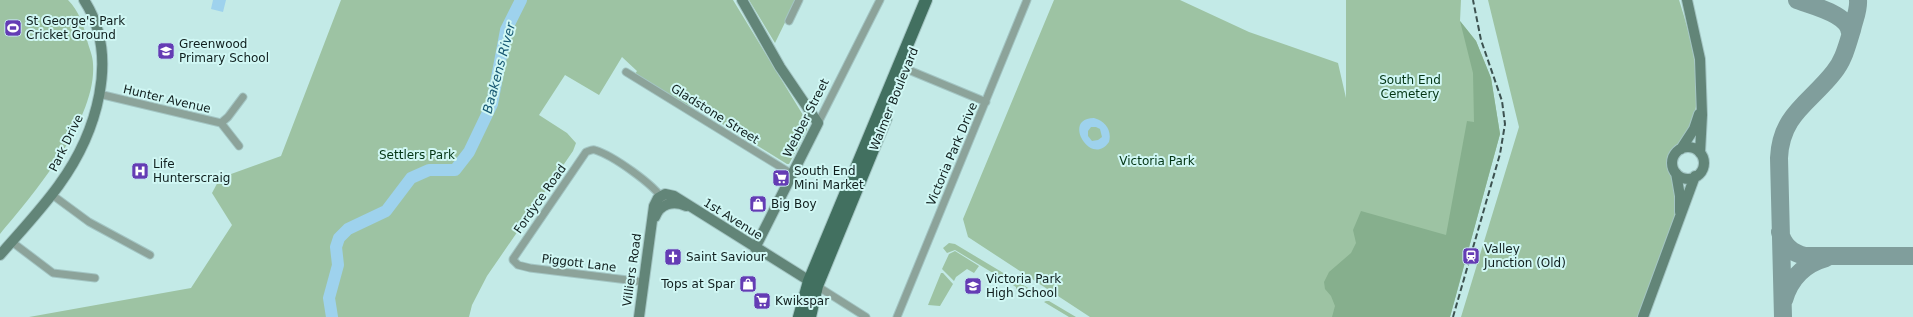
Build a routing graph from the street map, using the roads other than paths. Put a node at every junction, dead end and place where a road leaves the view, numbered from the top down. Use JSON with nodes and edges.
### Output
{"nodes":[{"id":1,"x":84,"y":0,"type":"edge"},
{"id":2,"x":742,"y":0,"type":"edge"},
{"id":3,"x":799,"y":0,"type":"edge"},
{"id":4,"x":880,"y":0,"type":"edge"},
{"id":5,"x":926,"y":0,"type":"edge"},
{"id":6,"x":934,"y":0,"type":"edge"},
{"id":7,"x":1027,"y":0,"type":"edge"},
{"id":8,"x":1687,"y":0,"type":"edge"},
{"id":9,"x":789,"y":20,"type":"dead end"},
{"id":10,"x":902,"y":68,"type":"junction"},
{"id":11,"x":626,"y":72,"type":"dead end"},
{"id":12,"x":99,"y":94,"type":"junction"},
{"id":13,"x":1702,"y":96,"type":"junction"},
{"id":14,"x":243,"y":97,"type":"dead end"},
{"id":15,"x":986,"y":102,"type":"junction"},
{"id":16,"x":220,"y":123,"type":"junction"},
{"id":17,"x":818,"y":123,"type":"junction"},
{"id":18,"x":239,"y":146,"type":"dead end"},
{"id":19,"x":1681,"y":149,"type":"junction"},
{"id":20,"x":1700,"y":153,"type":"junction"},
{"id":21,"x":1676,"y":173,"type":"junction"},
{"id":22,"x":792,"y":174,"type":"junction"},
{"id":23,"x":1695,"y":176,"type":"junction"},
{"id":24,"x":51,"y":194,"type":"junction"},
{"id":25,"x":663,"y":200,"type":"junction"},
{"id":26,"x":1680,"y":216,"type":"junction"},
{"id":27,"x":12,"y":242,"type":"junction"},
{"id":28,"x":755,"y":248,"type":"junction"},
{"id":29,"x":0,"y":255,"type":"edge"},
{"id":30,"x":150,"y":255,"type":"dead end"},
{"id":31,"x":513,"y":260,"type":"joint"},
{"id":32,"x":95,"y":278,"type":"dead end"},
{"id":33,"x":644,"y":282,"type":"junction"},
{"id":34,"x":813,"y":284,"type":"junction"},
{"id":35,"x":639,"y":317,"type":"edge"},
{"id":36,"x":799,"y":317,"type":"edge"},
{"id":37,"x":810,"y":317,"type":"edge"},
{"id":38,"x":866,"y":317,"type":"edge"},
{"id":39,"x":897,"y":317,"type":"edge"},
{"id":40,"x":1643,"y":317,"type":"edge"}],
"edges":[{"from":1,"to":12,"type":"street","name":"Park Drive"},
{"from":2,"to":17,"type":"street"},
{"from":3,"to":9,"type":"street"},
{"from":4,"to":17,"type":"street","name":"Webber Street"},
{"from":5,"to":10,"type":"main road","name":"Walmer Boulevard"},
{"from":6,"to":10,"type":"main road","name":"Walmer Boulevard"},
{"from":7,"to":15,"type":"street","name":"Victoria Park Drive"},
{"from":8,"to":13,"type":"street"},
{"from":10,"to":15,"type":"street"},
{"from":10,"to":34,"type":"main road","name":"Walmer Boulevard"},
{"from":11,"to":22,"type":"street","name":"Gladstone Street"},
{"from":12,"to":16,"type":"street","name":"Hunter Avenue"},
{"from":12,"to":24,"type":"street","name":"Park Drive"},
{"from":13,"to":19,"type":"street"},
{"from":13,"to":20,"type":"street"},
{"from":14,"to":16,"type":"street","name":"Hunter Avenue"},
{"from":15,"to":39,"type":"street","name":"Victoria Park Drive"},
{"from":16,"to":18,"type":"street"},
{"from":17,"to":22,"type":"street","name":"Webber Street"},
{"from":19,"to":20,"type":"street"},
{"from":19,"to":21,"type":"street"},
{"from":20,"to":23,"type":"street"},
{"from":21,"to":23,"type":"street"},
{"from":21,"to":26,"type":"street"},
{"from":22,"to":28,"type":"street","name":"Webber Street"},
{"from":23,"to":26,"type":"street"},
{"from":24,"to":27,"type":"street","name":"Park Drive"},
{"from":24,"to":30,"type":"street"},
{"from":25,"to":28,"type":"street","name":"1st Avenue"},
{"from":25,"to":31,"type":"street","name":"Fordyce Road"},
{"from":25,"to":33,"type":"street","name":"Villiers Road"},
{"from":26,"to":40,"type":"street"},
{"from":27,"to":29,"type":"street","name":"Park Drive"},
{"from":27,"to":32,"type":"street"},
{"from":28,"to":34,"type":"street","name":"1st Avenue"},
{"from":31,"to":33,"type":"street","name":"Piggott Lane"},
{"from":33,"to":35,"type":"street","name":"Villiers Road"},
{"from":34,"to":36,"type":"main road"},
{"from":34,"to":37,"type":"main road"},
{"from":34,"to":38,"type":"street","name":"1st Avenue"}]}
